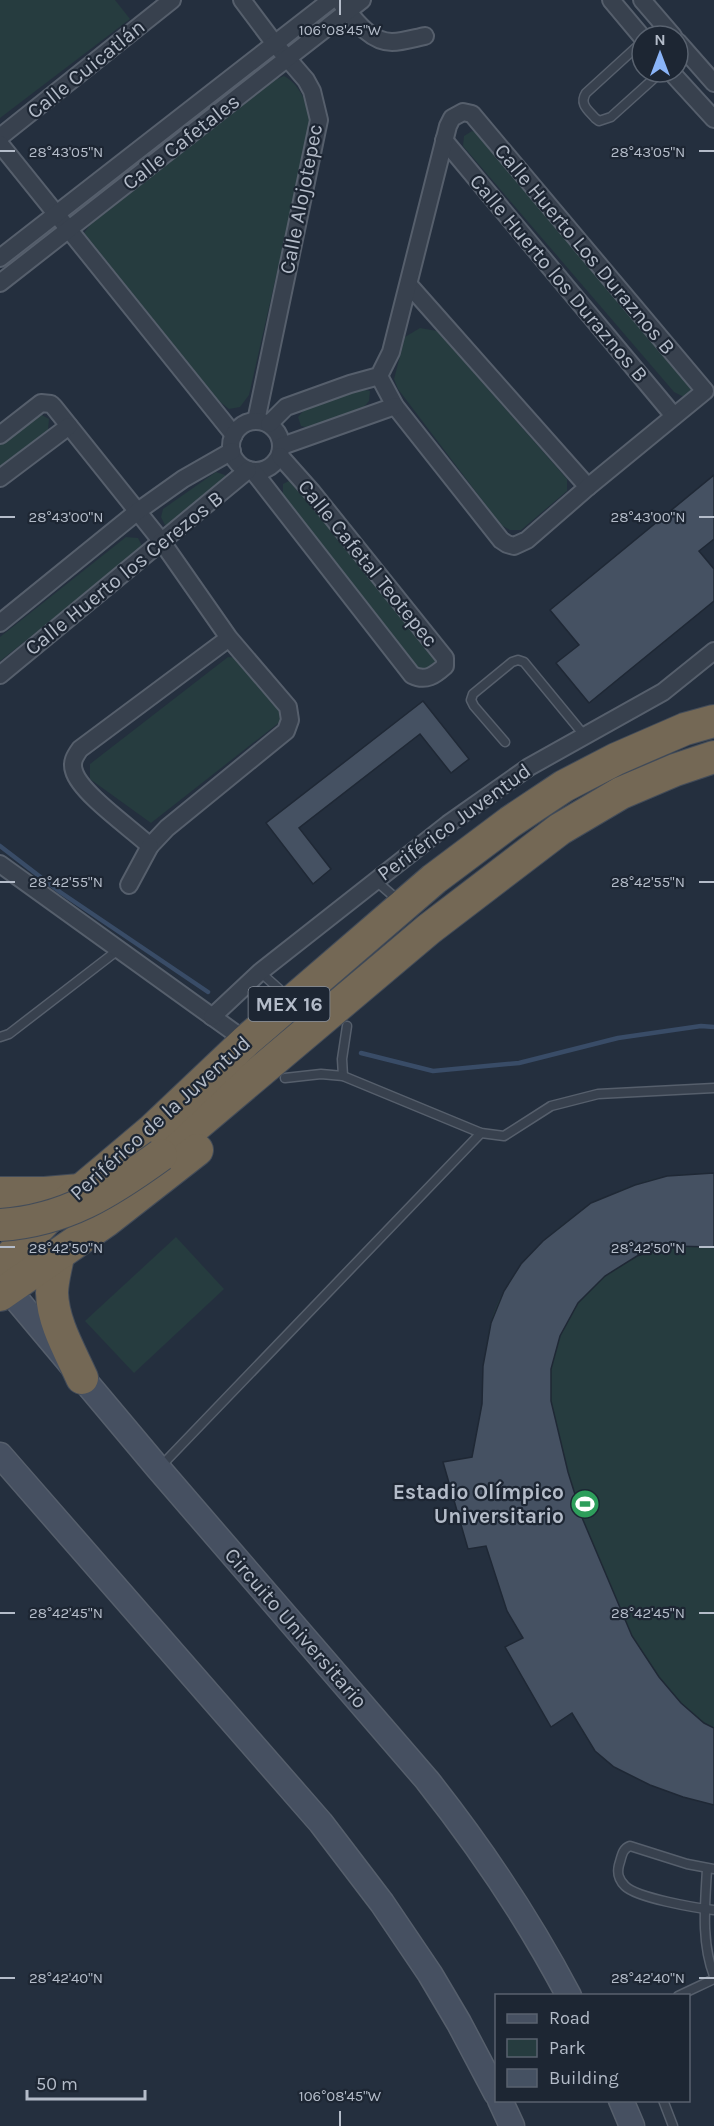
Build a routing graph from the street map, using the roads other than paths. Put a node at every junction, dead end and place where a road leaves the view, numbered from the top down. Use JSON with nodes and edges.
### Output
{"nodes":[{"id":1,"x":172,"y":0,"type":"edge"},
{"id":2,"x":242,"y":0,"type":"edge"},
{"id":3,"x":331,"y":0,"type":"edge"},
{"id":4,"x":362,"y":0,"type":"edge"},
{"id":5,"x":610,"y":0,"type":"edge"},
{"id":6,"x":642,"y":0,"type":"edge"},
{"id":7,"x":343,"y":5,"type":"edge"},
{"id":8,"x":663,"y":24,"type":"edge"},
{"id":9,"x":630,"y":25,"type":"edge"},
{"id":10,"x":425,"y":36,"type":"dead end"},
{"id":11,"x":275,"y":44,"type":"junction"},
{"id":12,"x":630,"y":51,"type":"edge"},
{"id":13,"x":690,"y":56,"type":"edge"},
{"id":14,"x":287,"y":58,"type":"junction"},
{"id":15,"x":714,"y":83,"type":"edge"},
{"id":16,"x":648,"y":84,"type":"edge"},
{"id":17,"x":683,"y":84,"type":"edge"},
{"id":18,"x":712,"y":112,"type":"edge"},
{"id":19,"x":0,"y":137,"type":"edge"},
{"id":20,"x":444,"y":140,"type":"junction"},
{"id":21,"x":0,"y":144,"type":"edge"},
{"id":22,"x":56,"y":214,"type":"junction"},
{"id":23,"x":68,"y":230,"type":"junction"},
{"id":24,"x":0,"y":258,"type":"edge"},
{"id":25,"x":0,"y":283,"type":"edge"},
{"id":26,"x":409,"y":285,"type":"junction"},
{"id":27,"x":379,"y":376,"type":"junction"},
{"id":28,"x":710,"y":387,"type":"edge"},
{"id":29,"x":395,"y":406,"type":"junction"},
{"id":30,"x":674,"y":416,"type":"junction"},
{"id":31,"x":262,"y":422,"type":"junction"},
{"id":32,"x":69,"y":426,"type":"junction"},
{"id":33,"x":0,"y":435,"type":"edge"},
{"id":34,"x":233,"y":443,"type":"junction"},
{"id":35,"x":281,"y":451,"type":"junction"},
{"id":36,"x":251,"y":470,"type":"junction"},
{"id":37,"x":0,"y":478,"type":"edge"},
{"id":38,"x":588,"y":487,"type":"junction"},
{"id":39,"x":138,"y":511,"type":"junction"},
{"id":40,"x":162,"y":542,"type":"junction"},
{"id":41,"x":0,"y":624,"type":"edge"},
{"id":42,"x":229,"y":638,"type":"junction"},
{"id":43,"x":714,"y":651,"type":"edge"},
{"id":44,"x":0,"y":675,"type":"edge"},
{"id":45,"x":714,"y":722,"type":"edge"},
{"id":46,"x":584,"y":735,"type":"junction"},
{"id":47,"x":505,"y":742,"type":"dead end"},
{"id":48,"x":714,"y":757,"type":"edge"},
{"id":49,"x":150,"y":846,"type":"junction"},
{"id":50,"x":518,"y":862,"type":"junction"},
{"id":51,"x":0,"y":864,"type":"edge"},
{"id":52,"x":375,"y":879,"type":"junction"},
{"id":53,"x":129,"y":885,"type":"dead end"},
{"id":54,"x":404,"y":905,"type":"junction"},
{"id":55,"x":118,"y":950,"type":"junction"},
{"id":56,"x":260,"y":972,"type":"junction"},
{"id":57,"x":292,"y":1001,"type":"junction"},
{"id":58,"x":212,"y":1017,"type":"junction"},
{"id":59,"x":0,"y":1037,"type":"edge"},
{"id":60,"x":246,"y":1041,"type":"junction"},
{"id":61,"x":338,"y":1042,"type":"junction"},
{"id":62,"x":343,"y":1076,"type":"junction"},
{"id":63,"x":285,"y":1078,"type":"junction"},
{"id":64,"x":714,"y":1088,"type":"edge"},
{"id":65,"x":481,"y":1133,"type":"junction"},
{"id":66,"x":0,"y":1193,"type":"edge"},
{"id":67,"x":77,"y":1193,"type":"junction"},
{"id":68,"x":106,"y":1221,"type":"junction"},
{"id":69,"x":0,"y":1225,"type":"edge"},
{"id":70,"x":58,"y":1256,"type":"junction"},
{"id":71,"x":2,"y":1282,"type":"edge"},
{"id":72,"x":82,"y":1378,"type":"junction"},
{"id":73,"x":0,"y":1455,"type":"edge"},
{"id":74,"x":158,"y":1468,"type":"junction"},
{"id":75,"x":710,"y":1869,"type":"edge"},
{"id":76,"x":710,"y":1910,"type":"edge"},
{"id":77,"x":714,"y":1978,"type":"edge"},
{"id":78,"x":568,"y":1994,"type":"edge"},
{"id":79,"x":680,"y":1994,"type":"edge"},
{"id":80,"x":495,"y":2091,"type":"edge"},
{"id":81,"x":501,"y":2102,"type":"edge"},
{"id":82,"x":622,"y":2102,"type":"edge"},
{"id":83,"x":664,"y":2102,"type":"edge"},
{"id":84,"x":512,"y":2126,"type":"edge"},
{"id":85,"x":632,"y":2126,"type":"edge"},
{"id":86,"x":674,"y":2126,"type":"edge"}],
"edges":[{"from":1,"to":19,"type":"street","name":"Calle Cuicatlán"},
{"from":2,"to":11,"type":"street","name":"Calle Alojotepec"},
{"from":3,"to":11,"type":"street","name":"Calle Cafetales"},
{"from":4,"to":7,"type":"street","name":"Calle Cafetales"},
{"from":5,"to":9,"type":"street"},
{"from":6,"to":8,"type":"street"},
{"from":7,"to":10,"type":"street"},
{"from":7,"to":14,"type":"street","name":"Calle Cafetales"},
{"from":11,"to":14,"type":"street","name":"Calle Alojotepec"},
{"from":11,"to":22,"type":"street","name":"Calle Cafetales"},
{"from":12,"to":16,"type":"lane"},
{"from":13,"to":15,"type":"street"},
{"from":14,"to":23,"type":"street","name":"Calle Cafetales"},
{"from":14,"to":31,"type":"street","name":"Calle Alojotepec"},
{"from":17,"to":18,"type":"street"},
{"from":20,"to":26,"type":"street"},
{"from":20,"to":28,"type":"street","name":"Calle Huerto Los Duraznos B"},
{"from":20,"to":30,"type":"street","name":"Calle Huerto los Duraznos B"},
{"from":21,"to":22,"type":"street"},
{"from":22,"to":23,"type":"street"},
{"from":22,"to":24,"type":"street","name":"Calle Cafetales"},
{"from":23,"to":25,"type":"street","name":"Calle Cafetales"},
{"from":23,"to":34,"type":"street"},
{"from":26,"to":27,"type":"street"},
{"from":26,"to":38,"type":"street"},
{"from":27,"to":29,"type":"street"},
{"from":27,"to":31,"type":"street"},
{"from":28,"to":30,"type":"street"},
{"from":29,"to":35,"type":"street"},
{"from":29,"to":38,"type":"street"},
{"from":30,"to":38,"type":"street"},
{"from":31,"to":34,"type":"street"},
{"from":31,"to":35,"type":"street"},
{"from":32,"to":33,"type":"street"},
{"from":32,"to":37,"type":"street"},
{"from":32,"to":39,"type":"street"},
{"from":34,"to":36,"type":"street"},
{"from":34,"to":39,"type":"street","name":"Calle Huerto los Cerezos B"},
{"from":35,"to":36,"type":"street"},
{"from":35,"to":36,"type":"street","name":"Calle Cafetal Teotepec"},
{"from":36,"to":40,"type":"street","name":"Calle Huerto los Cerezos B"},
{"from":39,"to":40,"type":"street"},
{"from":39,"to":41,"type":"street","name":"Calle Huerto los Cerezos B"},
{"from":40,"to":42,"type":"street"},
{"from":40,"to":44,"type":"street","name":"Calle Huerto los Cerezos B"},
{"from":42,"to":49,"type":"street"},
{"from":42,"to":49,"type":"street"},
{"from":43,"to":46,"type":"street","name":"Periférico Juventud"},
{"from":45,"to":54,"type":"highway","name":"Periférico de la Juventud","number":"MEX 16"},
{"from":46,"to":47,"type":"lane"},
{"from":46,"to":52,"type":"street","name":"Periférico Juventud"},
{"from":48,"to":50,"type":"highway","number":"MEX 16"},
{"from":49,"to":53,"type":"street"},
{"from":50,"to":61,"type":"highway","number":"MEX 16"},
{"from":50,"to":69,"type":"highway","bridge":true},
{"from":51,"to":55,"type":"street"},
{"from":52,"to":54,"type":"lane"},
{"from":52,"to":56,"type":"street","name":"Periférico Juventud"},
{"from":54,"to":57,"type":"highway","name":"Periférico de la Juventud","number":"MEX 16"},
{"from":55,"to":58,"type":"street"},
{"from":55,"to":59,"type":"lane"},
{"from":56,"to":57,"type":"lane"},
{"from":56,"to":58,"type":"street","name":"Periférico Juventud"},
{"from":57,"to":60,"type":"highway","name":"Periférico de la Juventud","number":"MEX 16"},
{"from":58,"to":60,"type":"street"},
{"from":60,"to":67,"type":"highway","name":"Periférico de la Juventud","number":"MEX 16"},
{"from":61,"to":62,"type":"lane"},
{"from":61,"to":63,"type":"highway","number":"MEX 16"},
{"from":62,"to":63,"type":"lane"},
{"from":62,"to":65,"type":"lane"},
{"from":63,"to":68,"type":"highway","number":"MEX 16"},
{"from":64,"to":65,"type":"lane"},
{"from":65,"to":74,"type":"lane"},
{"from":66,"to":67,"type":"highway"},
{"from":67,"to":68,"type":"highway"},
{"from":67,"to":71,"type":"highway","name":"Periférico de la Juventud","number":"MEX 16"},
{"from":68,"to":70,"type":"highway","number":"MEX 16"},
{"from":70,"to":71,"type":"highway","number":"MEX 16"},
{"from":70,"to":72,"type":"highway"},
{"from":71,"to":72,"type":"main road","name":"Circuito Universitario"},
{"from":72,"to":74,"type":"main road","name":"Circuito Universitario"},
{"from":73,"to":80,"type":"main road"},
{"from":74,"to":78,"type":"main road","name":"Circuito Universitario"},
{"from":75,"to":76,"type":"lane"},
{"from":75,"to":76,"type":"lane"},
{"from":76,"to":77,"type":"lane"},
{"from":77,"to":79,"type":"lane"},
{"from":81,"to":84,"type":"main road"},
{"from":82,"to":85,"type":"main road"},
{"from":83,"to":86,"type":"lane"}]}
